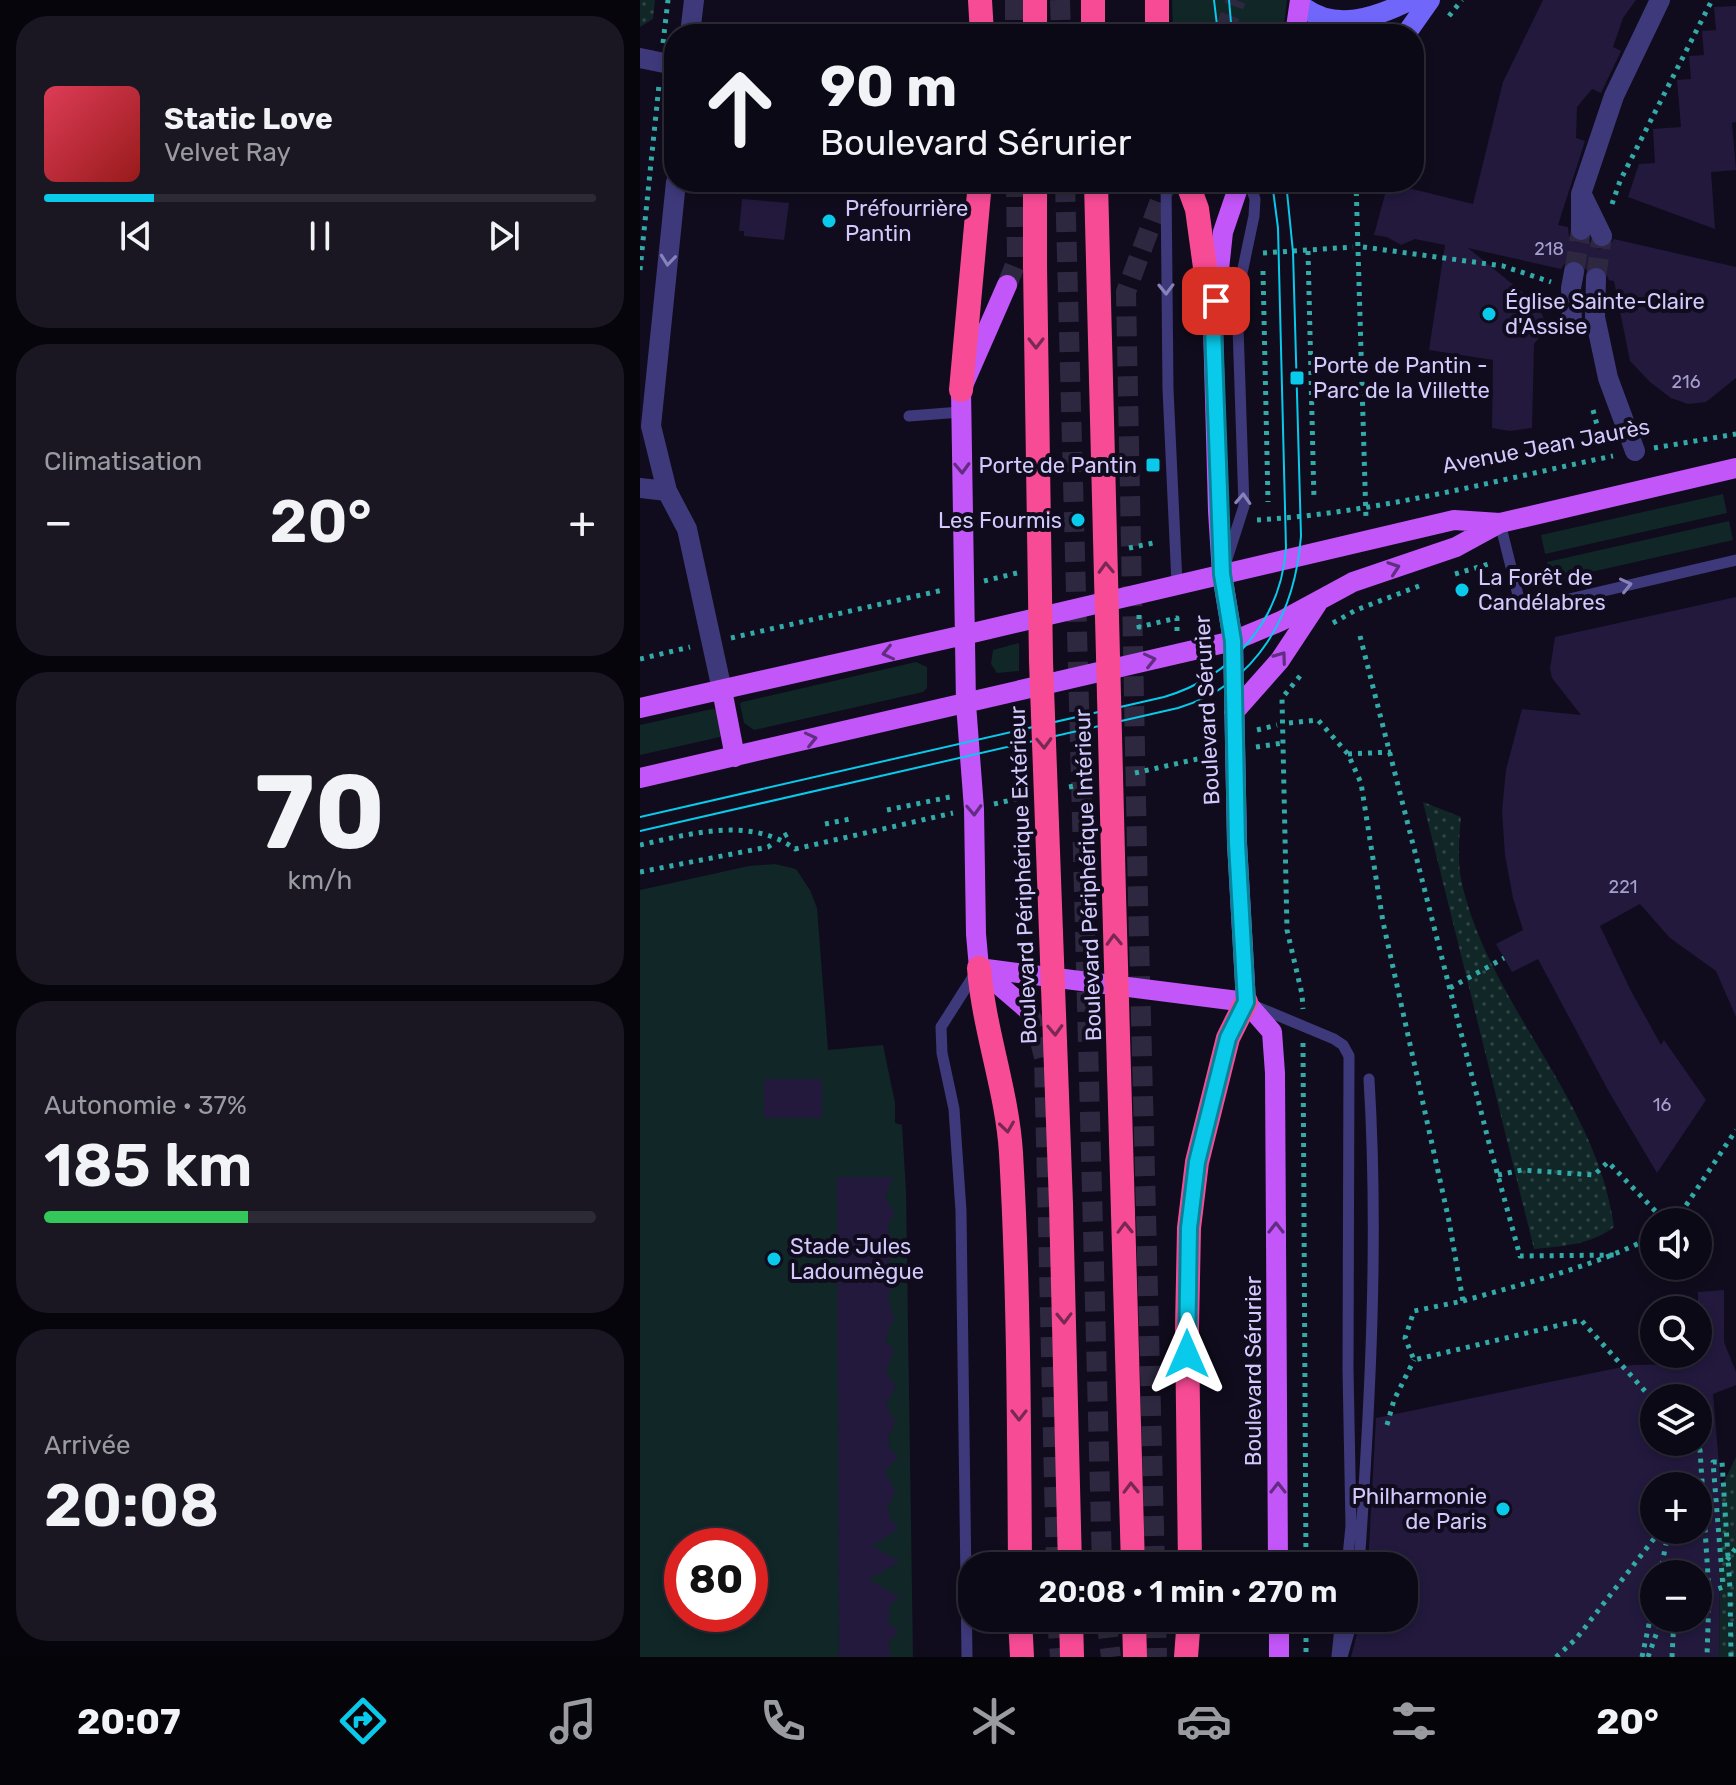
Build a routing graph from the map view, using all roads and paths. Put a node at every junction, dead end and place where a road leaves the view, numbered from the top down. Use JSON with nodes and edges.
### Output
{"nodes":[{"id":1,"x":668,"y":0,"type":"edge"},
{"id":2,"x":694,"y":0,"type":"edge"},
{"id":3,"x":980,"y":0,"type":"edge"},
{"id":4,"x":1035,"y":0,"type":"edge"},
{"id":5,"x":1093,"y":0,"type":"edge"},
{"id":6,"x":1157,"y":0,"type":"edge"},
{"id":7,"x":1411,"y":0,"type":"edge"},
{"id":8,"x":1430,"y":0,"type":"edge"},
{"id":9,"x":1660,"y":0,"type":"edge"},
{"id":10,"x":1712,"y":0,"type":"edge"},
{"id":11,"x":1300,"y":3,"type":"edge"},
{"id":12,"x":668,"y":24,"type":"edge"},
{"id":13,"x":691,"y":24,"type":"edge"},
{"id":14,"x":981,"y":24,"type":"edge"},
{"id":15,"x":1035,"y":24,"type":"edge"},
{"id":16,"x":1093,"y":24,"type":"edge"},
{"id":17,"x":1157,"y":24,"type":"edge"},
{"id":18,"x":1297,"y":24,"type":"edge"},
{"id":19,"x":1413,"y":24,"type":"edge"},
{"id":20,"x":640,"y":58,"type":"edge"},
{"id":21,"x":664,"y":63,"type":"edge"},
{"id":22,"x":664,"y":93,"type":"edge"},
{"id":23,"x":675,"y":192,"type":"edge"},
{"id":24,"x":979,"y":192,"type":"edge"},
{"id":25,"x":1035,"y":192,"type":"edge"},
{"id":26,"x":1096,"y":192,"type":"edge"},
{"id":27,"x":1166,"y":192,"type":"edge"},
{"id":28,"x":1191,"y":192,"type":"edge"},
{"id":29,"x":1237,"y":192,"type":"edge"},
{"id":30,"x":1253,"y":192,"type":"edge"},
{"id":31,"x":1356,"y":192,"type":"edge"},
{"id":32,"x":1581,"y":194,"type":"junction"},
{"id":33,"x":1581,"y":230,"type":"tunnel mouth"},
{"id":34,"x":1602,"y":236,"type":"joint"},
{"id":35,"x":1353,"y":247,"type":"dead end"},
{"id":36,"x":1363,"y":247,"type":"dead end"},
{"id":37,"x":1308,"y":251,"type":"junction"},
{"id":38,"x":640,"y":270,"type":"edge"},
{"id":39,"x":1596,"y":278,"type":"tunnel mouth"},
{"id":40,"x":1573,"y":280,"type":"joint"},
{"id":41,"x":1007,"y":285,"type":"tunnel mouth"},
{"id":42,"x":1572,"y":323,"type":"dead end"},
{"id":43,"x":1213,"y":326,"type":"junction"},
{"id":44,"x":961,"y":401,"type":"junction"},
{"id":45,"x":909,"y":416,"type":"dead end"},
{"id":46,"x":1595,"y":417,"type":"dead end"},
{"id":47,"x":1736,"y":434,"type":"edge"},
{"id":48,"x":1600,"y":436,"type":"dead end"},
{"id":49,"x":1635,"y":451,"type":"junction"},
{"id":50,"x":1736,"y":468,"type":"edge"},
{"id":51,"x":640,"y":488,"type":"edge"},
{"id":52,"x":667,"y":491,"type":"junction"},
{"id":53,"x":1314,"y":500,"type":"dead end"},
{"id":54,"x":1268,"y":502,"type":"dead end"},
{"id":55,"x":1366,"y":507,"type":"junction"},
{"id":56,"x":1254,"y":520,"type":"dead end"},
{"id":57,"x":1500,"y":523,"type":"junction"},
{"id":58,"x":1161,"y":541,"type":"dead end"},
{"id":59,"x":1122,"y":550,"type":"dead end"},
{"id":60,"x":1736,"y":560,"type":"edge"},
{"id":61,"x":1498,"y":562,"type":"dead end"},
{"id":62,"x":1032,"y":570,"type":"dead end"},
{"id":63,"x":1222,"y":574,"type":"junction"},
{"id":64,"x":1443,"y":578,"type":"dead end"},
{"id":65,"x":987,"y":580,"type":"dead end"},
{"id":66,"x":1429,"y":583,"type":"dead end"},
{"id":67,"x":1177,"y":584,"type":"junction"},
{"id":68,"x":944,"y":590,"type":"dead end"},
{"id":69,"x":1322,"y":598,"type":"junction"},
{"id":70,"x":1139,"y":614,"type":"dead end"},
{"id":71,"x":1332,"y":624,"type":"dead end"},
{"id":72,"x":964,"y":635,"type":"junction"},
{"id":73,"x":1177,"y":635,"type":"dead end"},
{"id":74,"x":1360,"y":636,"type":"dead end"},
{"id":75,"x":731,"y":638,"type":"dead end"},
{"id":76,"x":1233,"y":641,"type":"junction"},
{"id":77,"x":697,"y":645,"type":"dead end"},
{"id":78,"x":640,"y":659,"type":"edge"},
{"id":79,"x":1300,"y":675,"type":"dead end"},
{"id":80,"x":722,"y":690,"type":"junction"},
{"id":81,"x":966,"y":704,"type":"junction"},
{"id":82,"x":640,"y":708,"type":"edge"},
{"id":83,"x":1234,"y":712,"type":"junction"},
{"id":84,"x":1289,"y":723,"type":"dead end"},
{"id":85,"x":1277,"y":725,"type":"dead end"},
{"id":86,"x":1257,"y":730,"type":"dead end"},
{"id":87,"x":1283,"y":743,"type":"junction"},
{"id":88,"x":1258,"y":747,"type":"dead end"},
{"id":89,"x":1391,"y":752,"type":"junction"},
{"id":90,"x":1348,"y":754,"type":"junction"},
{"id":91,"x":735,"y":757,"type":"junction"},
{"id":92,"x":640,"y":778,"type":"edge"},
{"id":93,"x":950,"y":797,"type":"dead end"},
{"id":94,"x":887,"y":810,"type":"dead end"},
{"id":95,"x":950,"y":813,"type":"dead end"},
{"id":96,"x":850,"y":819,"type":"dead end"},
{"id":97,"x":825,"y":824,"type":"dead end"},
{"id":98,"x":791,"y":832,"type":"dead end"},
{"id":99,"x":784,"y":836,"type":"dead end"},
{"id":100,"x":775,"y":842,"type":"dead end"},
{"id":101,"x":640,"y":845,"type":"edge"},
{"id":102,"x":640,"y":872,"type":"edge"},
{"id":103,"x":1504,"y":958,"type":"dead end"},
{"id":104,"x":979,"y":968,"type":"junction"},
{"id":105,"x":1450,"y":988,"type":"junction"},
{"id":106,"x":1302,"y":997,"type":"dead end"},
{"id":107,"x":1246,"y":1002,"type":"junction"},
{"id":108,"x":1028,"y":1010,"type":"tunnel mouth"},
{"id":109,"x":1303,"y":1051,"type":"dead end"},
{"id":110,"x":1369,"y":1079,"type":"dead end"},
{"id":111,"x":1736,"y":1130,"type":"edge"},
{"id":112,"x":1498,"y":1175,"type":"junction"},
{"id":113,"x":1652,"y":1208,"type":"edge"},
{"id":114,"x":1684,"y":1208,"type":"edge"},
{"id":115,"x":1640,"y":1243,"type":"edge"},
{"id":116,"x":1616,"y":1255,"type":"junction"},
{"id":117,"x":1463,"y":1301,"type":"junction"},
{"id":118,"x":1640,"y":1385,"type":"edge"},
{"id":119,"x":1700,"y":1456,"type":"edge"},
{"id":120,"x":1736,"y":1548,"type":"edge"},
{"id":121,"x":1020,"y":1552,"type":"edge"},
{"id":122,"x":1070,"y":1552,"type":"edge"},
{"id":123,"x":1133,"y":1552,"type":"edge"},
{"id":124,"x":1190,"y":1552,"type":"edge"},
{"id":125,"x":1278,"y":1552,"type":"edge"},
{"id":126,"x":1306,"y":1552,"type":"edge"},
{"id":127,"x":1348,"y":1552,"type":"edge"},
{"id":128,"x":1360,"y":1552,"type":"edge"},
{"id":129,"x":1663,"y":1560,"type":"edge"},
{"id":130,"x":1707,"y":1560,"type":"edge"},
{"id":131,"x":1727,"y":1560,"type":"junction"},
{"id":132,"x":1712,"y":1591,"type":"edge"},
{"id":133,"x":1071,"y":1632,"type":"edge"},
{"id":134,"x":1134,"y":1632,"type":"edge"},
{"id":135,"x":1188,"y":1632,"type":"edge"},
{"id":136,"x":1279,"y":1632,"type":"edge"},
{"id":137,"x":1306,"y":1632,"type":"edge"},
{"id":138,"x":1341,"y":1632,"type":"edge"},
{"id":139,"x":1348,"y":1632,"type":"edge"},
{"id":140,"x":1649,"y":1632,"type":"edge"},
{"id":141,"x":1656,"y":1632,"type":"edge"},
{"id":142,"x":1673,"y":1632,"type":"edge"},
{"id":143,"x":1708,"y":1632,"type":"edge"},
{"id":144,"x":967,"y":1657,"type":"edge"},
{"id":145,"x":1072,"y":1657,"type":"edge"},
{"id":146,"x":1135,"y":1657,"type":"edge"},
{"id":147,"x":1186,"y":1657,"type":"edge"},
{"id":148,"x":1279,"y":1657,"type":"edge"},
{"id":149,"x":1306,"y":1657,"type":"edge"},
{"id":150,"x":1340,"y":1657,"type":"edge"},
{"id":151,"x":1556,"y":1657,"type":"edge"},
{"id":152,"x":1645,"y":1657,"type":"edge"},
{"id":153,"x":1672,"y":1657,"type":"edge"},
{"id":154,"x":1707,"y":1657,"type":"edge"},
{"id":155,"x":1731,"y":1657,"type":"edge"}],
"edges":[{"from":1,"to":12,"type":"path"},
{"from":2,"to":13,"type":"street"},
{"from":3,"to":14,"type":"highway"},
{"from":4,"to":15,"type":"highway"},
{"from":5,"to":16,"type":"highway"},
{"from":6,"to":17,"type":"highway"},
{"from":7,"to":11,"type":"street"},
{"from":8,"to":19,"type":"street"},
{"from":9,"to":32,"type":"street"},
{"from":10,"to":34,"type":"path"},
{"from":11,"to":18,"type":"main road"},
{"from":20,"to":21,"type":"street"},
{"from":22,"to":38,"type":"path"},
{"from":23,"to":52,"type":"street","one_way":true},
{"from":24,"to":44,"type":"highway"},
{"from":25,"to":122,"type":"highway","name":"Boulevard Périphérique Extérieur","one_way":true,"bridge":true},
{"from":123,"to":26,"type":"highway","name":"Boulevard Périphérique Intérieur","one_way":true,"bridge":true},
{"from":27,"to":67,"type":"lane","one_way":true},
{"from":28,"to":43,"type":"highway"},
{"from":29,"to":43,"type":"main road","name":"Boulevard Sérurier"},
{"from":63,"to":30,"type":"lane","one_way":true},
{"from":31,"to":55,"type":"path"},
{"from":32,"to":33,"type":"street"},
{"from":32,"to":34,"type":"street"},
{"from":35,"to":37,"type":"path"},
{"from":36,"to":40,"type":"path"},
{"from":37,"to":53,"type":"path"},
{"from":37,"to":54,"type":"path"},
{"from":39,"to":49,"type":"street"},
{"from":40,"to":42,"type":"street"},
{"from":41,"to":44,"type":"main road"},
{"from":43,"to":63,"type":"main road","name":"Boulevard Sérurier"},
{"from":44,"to":45,"type":"lane"},
{"from":44,"to":72,"type":"main road","one_way":true},
{"from":46,"to":48,"type":"path"},
{"from":47,"to":49,"type":"path","name":"Avenue Jean Jaurès"},
{"from":49,"to":55,"type":"path","name":"Avenue Jean Jaurès"},
{"from":50,"to":57,"type":"main road"},
{"from":51,"to":52,"type":"street"},
{"from":52,"to":80,"type":"street"},
{"from":55,"to":56,"type":"path","name":"Avenue Jean Jaurès"},
{"from":57,"to":60,"type":"lane","one_way":true},
{"from":57,"to":63,"type":"main road"},
{"from":69,"to":57,"type":"main road","one_way":true},
{"from":58,"to":59,"type":"path"},
{"from":61,"to":64,"type":"path"},
{"from":62,"to":65,"type":"path"},
{"from":63,"to":67,"type":"main road"},
{"from":63,"to":76,"type":"main road","name":"Boulevard Sérurier"},
{"from":66,"to":71,"type":"path"},
{"from":67,"to":72,"type":"main road"},
{"from":68,"to":75,"type":"path"},
{"from":69,"to":76,"type":"main road"},
{"from":83,"to":69,"type":"main road","one_way":true},
{"from":70,"to":73,"type":"path"},
{"from":72,"to":80,"type":"main road","one_way":true},
{"from":72,"to":81,"type":"main road"},
{"from":74,"to":89,"type":"path"},
{"from":81,"to":76,"type":"main road","one_way":true},
{"from":76,"to":83,"type":"main road","name":"Boulevard Sérurier"},
{"from":77,"to":78,"type":"path"},
{"from":79,"to":87,"type":"path"},
{"from":80,"to":82,"type":"main road"},
{"from":80,"to":91,"type":"main road"},
{"from":91,"to":81,"type":"main road","one_way":true},
{"from":81,"to":104,"type":"main road","one_way":true},
{"from":83,"to":107,"type":"main road","name":"Boulevard Sérurier"},
{"from":84,"to":90,"type":"path"},
{"from":85,"to":86,"type":"path"},
{"from":87,"to":88,"type":"path"},
{"from":87,"to":106,"type":"path"},
{"from":89,"to":90,"type":"path"},
{"from":89,"to":105,"type":"path"},
{"from":90,"to":117,"type":"path"},
{"from":91,"to":92,"type":"main road"},
{"from":93,"to":94,"type":"path"},
{"from":95,"to":101,"type":"path"},
{"from":96,"to":97,"type":"path"},
{"from":98,"to":99,"type":"path"},
{"from":100,"to":102,"type":"path"},
{"from":103,"to":105,"type":"path"},
{"from":104,"to":107,"type":"main road"},
{"from":104,"to":108,"type":"main road"},
{"from":104,"to":121,"type":"highway","one_way":true},
{"from":104,"to":144,"type":"lane"},
{"from":105,"to":112,"type":"path"},
{"from":107,"to":124,"type":"highway"},
{"from":125,"to":107,"type":"main road","name":"Boulevard Sérurier","one_way":true},
{"from":107,"to":127,"type":"lane"},
{"from":109,"to":126,"type":"path"},
{"from":110,"to":128,"type":"lane"},
{"from":111,"to":114,"type":"path"},
{"from":112,"to":113,"type":"path"},
{"from":112,"to":116,"type":"path"},
{"from":115,"to":116,"type":"path"},
{"from":116,"to":117,"type":"path"},
{"from":117,"to":118,"type":"path"},
{"from":119,"to":130,"type":"path"},
{"from":120,"to":131,"type":"path"},
{"from":129,"to":151,"type":"path"},
{"from":131,"to":132,"type":"path"},
{"from":131,"to":155,"type":"path"},
{"from":133,"to":145,"type":"highway"},
{"from":134,"to":146,"type":"highway"},
{"from":135,"to":147,"type":"highway"},
{"from":136,"to":148,"type":"main road"},
{"from":137,"to":149,"type":"path"},
{"from":138,"to":150,"type":"lane"},
{"from":139,"to":150,"type":"lane"},
{"from":140,"to":152,"type":"path"},
{"from":141,"to":152,"type":"path"},
{"from":142,"to":153,"type":"path"},
{"from":143,"to":154,"type":"path"}]}
